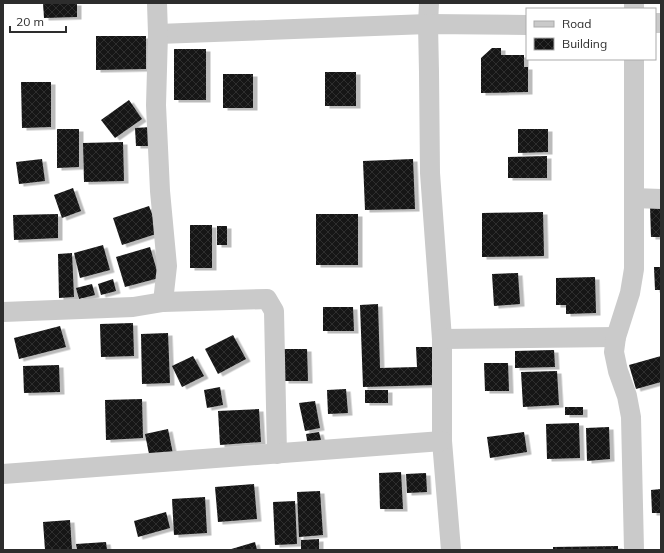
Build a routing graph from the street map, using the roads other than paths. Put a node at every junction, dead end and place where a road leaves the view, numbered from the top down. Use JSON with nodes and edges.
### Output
{"nodes":[{"id":1,"x":157,"y":3,"type":"edge"},
{"id":2,"x":429,"y":3,"type":"edge"},
{"id":3,"x":428,"y":24,"type":"junction"},
{"id":4,"x":526,"y":25,"type":"edge"},
{"id":5,"x":158,"y":34,"type":"junction"},
{"id":6,"x":634,"y":60,"type":"edge"},
{"id":7,"x":634,"y":198,"type":"junction"},
{"id":8,"x":661,"y":199,"type":"edge"},
{"id":9,"x":163,"y":302,"type":"junction"},
{"id":10,"x":3,"y":312,"type":"edge"},
{"id":11,"x":616,"y":337,"type":"junction"},
{"id":12,"x":442,"y":339,"type":"junction"},
{"id":13,"x":442,"y":441,"type":"junction"},
{"id":14,"x":277,"y":454,"type":"junction"},
{"id":15,"x":3,"y":474,"type":"edge"},
{"id":16,"x":451,"y":550,"type":"edge"},
{"id":17,"x":634,"y":550,"type":"edge"}],
"edges":[{"from":1,"to":5,"type":"street"},
{"from":2,"to":3,"type":"street"},
{"from":3,"to":4,"type":"street"},
{"from":3,"to":5,"type":"street"},
{"from":3,"to":12,"type":"street"},
{"from":5,"to":9,"type":"street"},
{"from":6,"to":7,"type":"street"},
{"from":7,"to":8,"type":"street"},
{"from":7,"to":11,"type":"street"},
{"from":9,"to":10,"type":"street"},
{"from":9,"to":14,"type":"street"},
{"from":11,"to":12,"type":"street"},
{"from":11,"to":17,"type":"street"},
{"from":12,"to":13,"type":"street"},
{"from":13,"to":14,"type":"street"},
{"from":13,"to":16,"type":"street"},
{"from":14,"to":15,"type":"street"}]}
